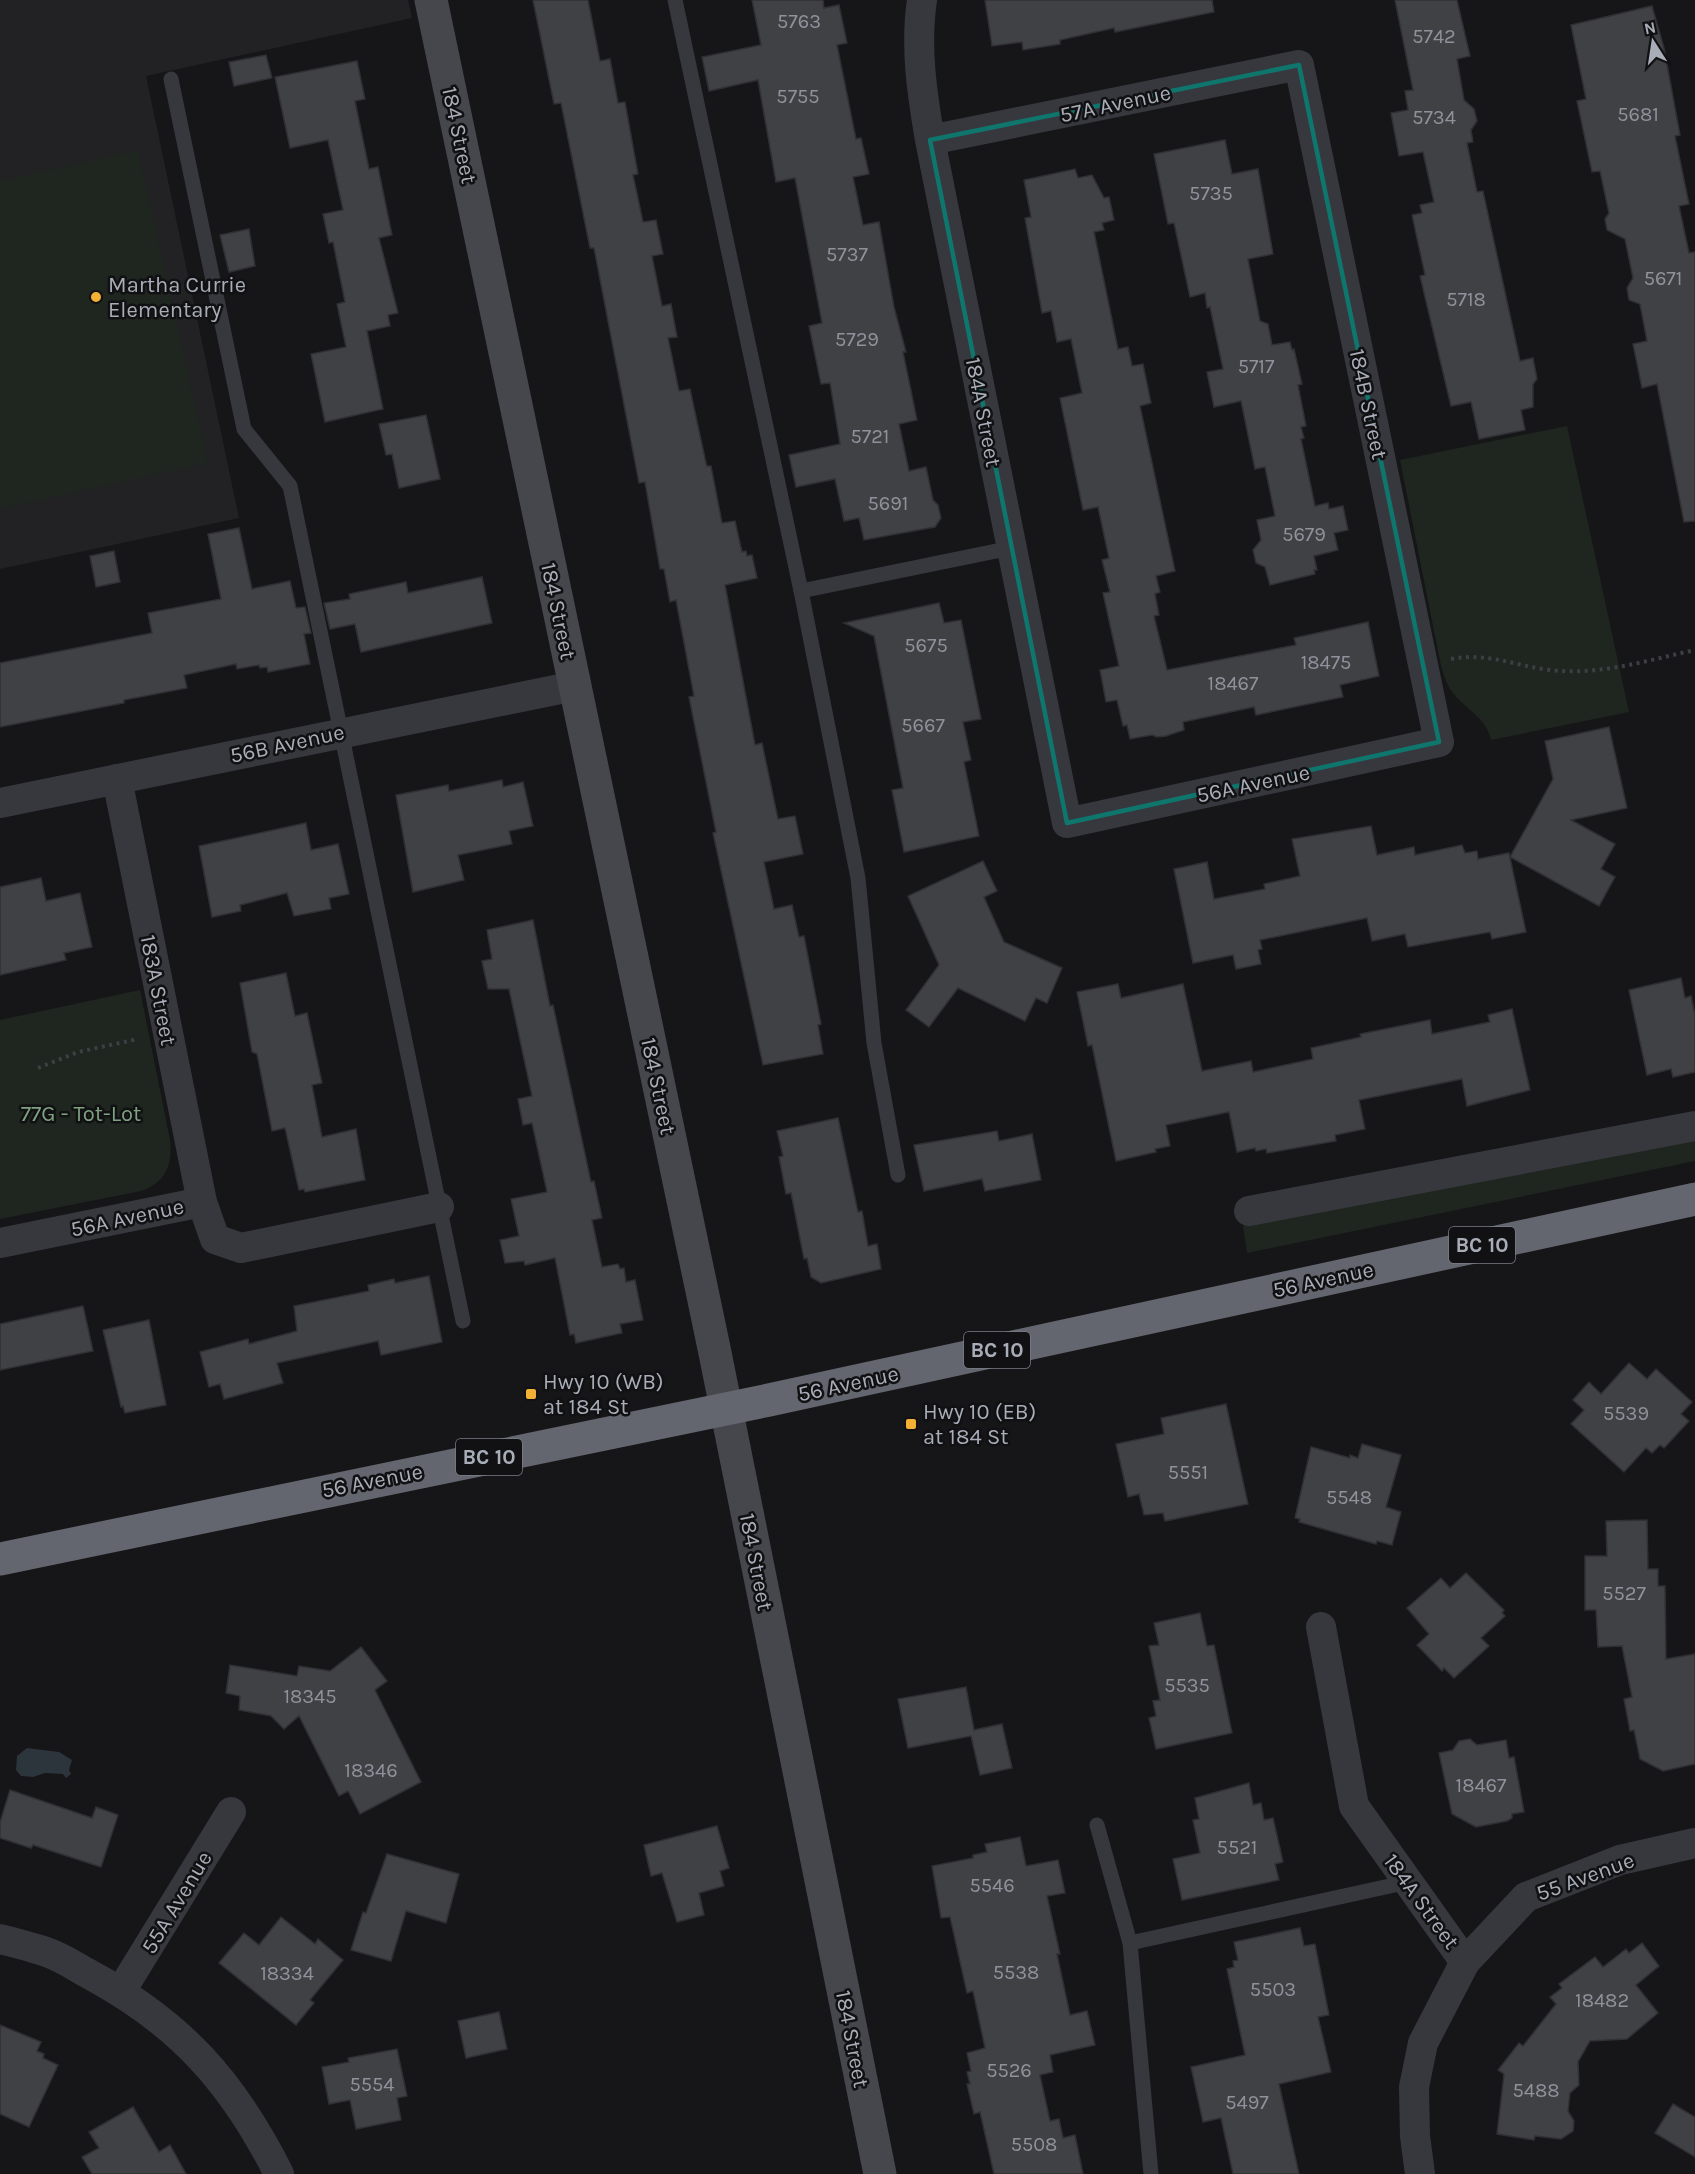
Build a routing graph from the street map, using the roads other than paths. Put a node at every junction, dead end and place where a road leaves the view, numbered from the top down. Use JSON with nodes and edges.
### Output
{"nodes":[{"id":1,"x":431,"y":0,"type":"edge"},
{"id":2,"x":675,"y":0,"type":"edge"},
{"id":3,"x":922,"y":0,"type":"edge"},
{"id":4,"x":1299,"y":65,"type":"joint"},
{"id":5,"x":171,"y":79,"type":"dead end"},
{"id":6,"x":930,"y":140,"type":"junction"},
{"id":7,"x":1011,"y":548,"type":"junction"},
{"id":8,"x":801,"y":591,"type":"junction"},
{"id":9,"x":574,"y":686,"type":"junction"},
{"id":10,"x":340,"y":732,"type":"junction"},
{"id":11,"x":1439,"y":742,"type":"joint"},
{"id":12,"x":117,"y":779,"type":"junction"},
{"id":13,"x":0,"y":803,"type":"edge"},
{"id":14,"x":1067,"y":823,"type":"joint"},
{"id":15,"x":1695,"y":1126,"type":"edge"},
{"id":16,"x":898,"y":1175,"type":"dead end"},
{"id":17,"x":1695,"y":1199,"type":"edge"},
{"id":18,"x":202,"y":1202,"type":"junction"},
{"id":19,"x":439,"y":1207,"type":"junction"},
{"id":20,"x":1249,"y":1211,"type":"dead end"},
{"id":21,"x":0,"y":1243,"type":"edge"},
{"id":22,"x":463,"y":1321,"type":"dead end"},
{"id":23,"x":726,"y":1409,"type":"junction"},
{"id":24,"x":0,"y":1559,"type":"edge"},
{"id":25,"x":1321,"y":1627,"type":"dead end"},
{"id":26,"x":231,"y":1812,"type":"dead end"},
{"id":27,"x":1097,"y":1825,"type":"dead end"},
{"id":28,"x":1695,"y":1843,"type":"edge"},
{"id":29,"x":1408,"y":1882,"type":"junction"},
{"id":30,"x":0,"y":1939,"type":"edge"},
{"id":31,"x":1130,"y":1942,"type":"junction"},
{"id":32,"x":1466,"y":1962,"type":"junction"},
{"id":33,"x":121,"y":1991,"type":"junction"},
{"id":34,"x":279,"y":2174,"type":"edge"},
{"id":35,"x":880,"y":2174,"type":"edge"},
{"id":36,"x":1151,"y":2174,"type":"edge"},
{"id":37,"x":1420,"y":2174,"type":"edge"}],
"edges":[{"from":1,"to":9,"type":"main road","name":"184 Street"},
{"from":2,"to":8,"type":"lane"},
{"from":3,"to":6,"type":"street","name":"184A Street"},
{"from":4,"to":6,"type":"street","name":"57A Avenue"},
{"from":4,"to":11,"type":"street","name":"184B Street"},
{"from":5,"to":10,"type":"lane"},
{"from":6,"to":7,"type":"street","name":"184A Street"},
{"from":7,"to":8,"type":"lane"},
{"from":7,"to":14,"type":"street","name":"184A Street"},
{"from":8,"to":16,"type":"lane"},
{"from":9,"to":10,"type":"street","name":"56B Avenue"},
{"from":9,"to":23,"type":"main road","name":"184 Street"},
{"from":10,"to":12,"type":"street","name":"56B Avenue"},
{"from":10,"to":19,"type":"lane"},
{"from":11,"to":14,"type":"street","name":"56A Avenue"},
{"from":12,"to":13,"type":"street","name":"56B Avenue"},
{"from":12,"to":18,"type":"street","name":"183A Street"},
{"from":15,"to":20,"type":"street"},
{"from":17,"to":23,"type":"highway","name":"56 Avenue","number":"BC 10"},
{"from":18,"to":19,"type":"street","name":"56A Avenue"},
{"from":18,"to":21,"type":"street","name":"56A Avenue"},
{"from":19,"to":22,"type":"lane"},
{"from":23,"to":24,"type":"highway","name":"56 Avenue","number":"BC 10"},
{"from":23,"to":35,"type":"main road","name":"184 Street"},
{"from":25,"to":29,"type":"street","name":"184A Street"},
{"from":26,"to":33,"type":"street","name":"55A Avenue"},
{"from":27,"to":31,"type":"lane"},
{"from":28,"to":32,"type":"street","name":"55 Avenue"},
{"from":29,"to":31,"type":"lane"},
{"from":29,"to":32,"type":"street","name":"184A Street"},
{"from":30,"to":33,"type":"street"},
{"from":31,"to":36,"type":"lane"},
{"from":32,"to":37,"type":"street","name":"184A Street"},
{"from":33,"to":34,"type":"street"}]}
